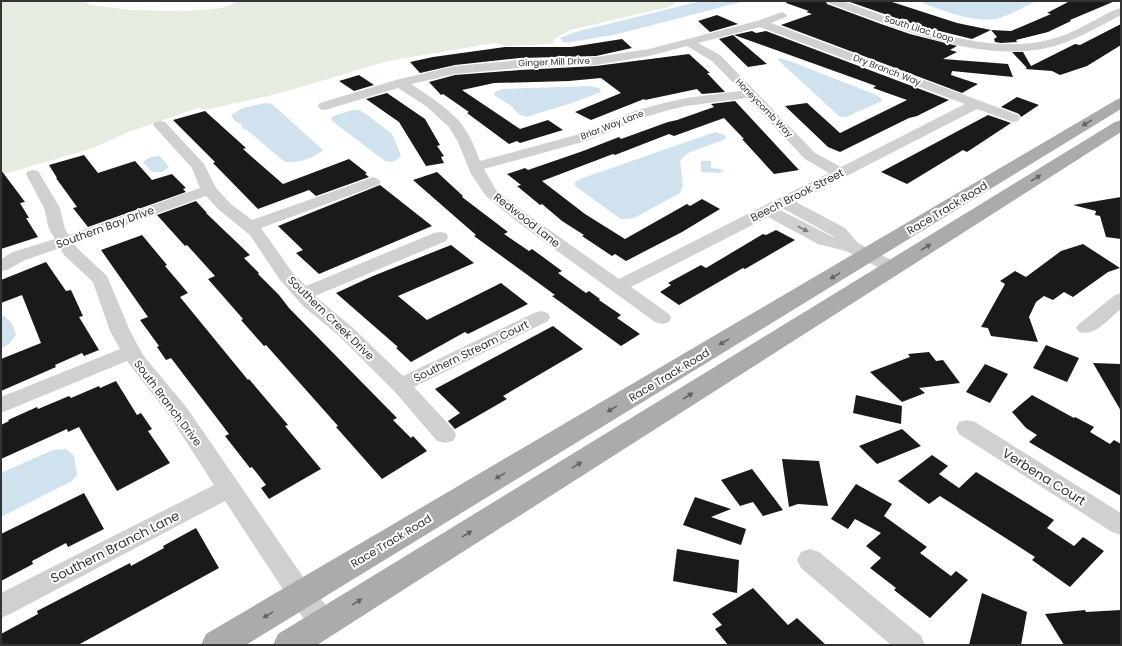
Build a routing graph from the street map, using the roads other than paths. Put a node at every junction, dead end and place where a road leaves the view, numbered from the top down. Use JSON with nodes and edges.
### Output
{"nodes":[{"id":1,"x":832,"y":1,"type":"edge"},
{"id":2,"x":1121,"y":11,"type":"edge"},
{"id":3,"x":782,"y":15,"type":"dead end"},
{"id":4,"x":761,"y":23,"type":"junction"},
{"id":5,"x":689,"y":42,"type":"junction"},
{"id":6,"x":400,"y":83,"type":"junction"},
{"id":7,"x":751,"y":94,"type":"junction"},
{"id":8,"x":1121,"y":103,"type":"edge"},
{"id":9,"x":976,"y":104,"type":"junction"},
{"id":10,"x":325,"y":106,"type":"dead end"},
{"id":11,"x":1013,"y":118,"type":"dead end"},
{"id":12,"x":160,"y":125,"type":"dead end"},
{"id":13,"x":1121,"y":125,"type":"edge"},
{"id":14,"x":475,"y":167,"type":"junction"},
{"id":15,"x":841,"y":173,"type":"junction"},
{"id":16,"x":33,"y":174,"type":"dead end"},
{"id":17,"x":372,"y":182,"type":"dead end"},
{"id":18,"x":209,"y":190,"type":"junction"},
{"id":19,"x":783,"y":202,"type":"junction"},
{"id":20,"x":768,"y":210,"type":"junction"},
{"id":21,"x":250,"y":226,"type":"junction"},
{"id":22,"x":440,"y":237,"type":"dead end"},
{"id":23,"x":66,"y":241,"type":"junction"},
{"id":24,"x":860,"y":251,"type":"junction"},
{"id":25,"x":1,"y":266,"type":"edge"},
{"id":26,"x":893,"y":268,"type":"junction"},
{"id":27,"x":618,"y":287,"type":"junction"},
{"id":28,"x":303,"y":294,"type":"junction"},
{"id":29,"x":1121,"y":300,"type":"edge"},
{"id":30,"x":541,"y":317,"type":"dead end"},
{"id":31,"x":662,"y":318,"type":"dead end"},
{"id":32,"x":1086,"y":328,"type":"dead end"},
{"id":33,"x":131,"y":352,"type":"junction"},
{"id":34,"x":400,"y":385,"type":"junction"},
{"id":35,"x":1,"y":405,"type":"edge"},
{"id":36,"x":967,"y":428,"type":"dead end"},
{"id":37,"x":445,"y":435,"type":"dead end"},
{"id":38,"x":229,"y":488,"type":"junction"},
{"id":39,"x":1121,"y":525,"type":"edge"},
{"id":40,"x":810,"y":560,"type":"dead end"},
{"id":41,"x":301,"y":595,"type":"junction"},
{"id":42,"x":1,"y":606,"type":"edge"},
{"id":43,"x":324,"y":623,"type":"junction"},
{"id":44,"x":217,"y":645,"type":"edge"},
{"id":45,"x":289,"y":645,"type":"edge"},
{"id":46,"x":911,"y":645,"type":"edge"}],
"edges":[{"from":1,"to":2,"type":"street","name":"South Lilac Loop"},
{"from":3,"to":4,"type":"street","name":"Ginger Mill Drive"},
{"from":4,"to":5,"type":"street","name":"Ginger Mill Drive"},
{"from":4,"to":9,"type":"street","name":"Dry Branch Way"},
{"from":5,"to":6,"type":"street","name":"Ginger Mill Drive"},
{"from":5,"to":7,"type":"street","name":"Honeycomb Way"},
{"from":6,"to":10,"type":"street","name":"Ginger Mill Drive"},
{"from":6,"to":14,"type":"street","name":"Redwood Lane"},
{"from":7,"to":14,"type":"street","name":"Briar Way Lane"},
{"from":7,"to":15,"type":"street","name":"Honeycomb Way"},
{"from":8,"to":24,"type":"main road","name":"Race Track Road","one_way":true},
{"from":9,"to":11,"type":"street","name":"Dry Branch Way"},
{"from":9,"to":15,"type":"street","name":"Beech Brook Street"},
{"from":12,"to":18,"type":"street","name":"Southern Creek Drive"},
{"from":26,"to":13,"type":"main road","name":"Race Track Road","one_way":true},
{"from":14,"to":27,"type":"street","name":"Redwood Lane"},
{"from":15,"to":19,"type":"street","name":"Beech Brook Street"},
{"from":16,"to":23,"type":"street","name":"South Branch Drive"},
{"from":17,"to":21,"type":"street"},
{"from":18,"to":21,"type":"street","name":"Southern Creek Drive"},
{"from":18,"to":23,"type":"street","name":"Southern Bay Drive"},
{"from":19,"to":20,"type":"street","name":"Beech Brook Street"},
{"from":19,"to":24,"type":"street"},
{"from":20,"to":24,"type":"street","one_way":true},
{"from":20,"to":27,"type":"street","name":"Beech Brook Street"},
{"from":21,"to":28,"type":"street","name":"Southern Creek Drive"},
{"from":22,"to":28,"type":"street"},
{"from":23,"to":25,"type":"street","name":"Southern Bay Drive"},
{"from":23,"to":33,"type":"street","name":"South Branch Drive"},
{"from":24,"to":26,"type":"street"},
{"from":24,"to":41,"type":"main road","name":"Race Track Road","one_way":true},
{"from":43,"to":26,"type":"main road","name":"Race Track Road","one_way":true},
{"from":27,"to":31,"type":"street","name":"Redwood Lane"},
{"from":28,"to":34,"type":"street","name":"Southern Creek Drive"},
{"from":29,"to":32,"type":"street"},
{"from":30,"to":34,"type":"street","name":"Southern Stream Court"},
{"from":33,"to":35,"type":"street"},
{"from":33,"to":38,"type":"street","name":"South Branch Drive"},
{"from":34,"to":37,"type":"street","name":"Southern Creek Drive"},
{"from":36,"to":39,"type":"street","name":"Verbena Court"},
{"from":38,"to":41,"type":"street","name":"South Branch Drive"},
{"from":38,"to":42,"type":"street","name":"Southern Branch Lane"},
{"from":40,"to":46,"type":"street"},
{"from":41,"to":43,"type":"street","name":"South Branch Drive"},
{"from":41,"to":44,"type":"main road","name":"Race Track Road","one_way":true},
{"from":43,"to":45,"type":"main road","name":"Race Track Road"}]}
